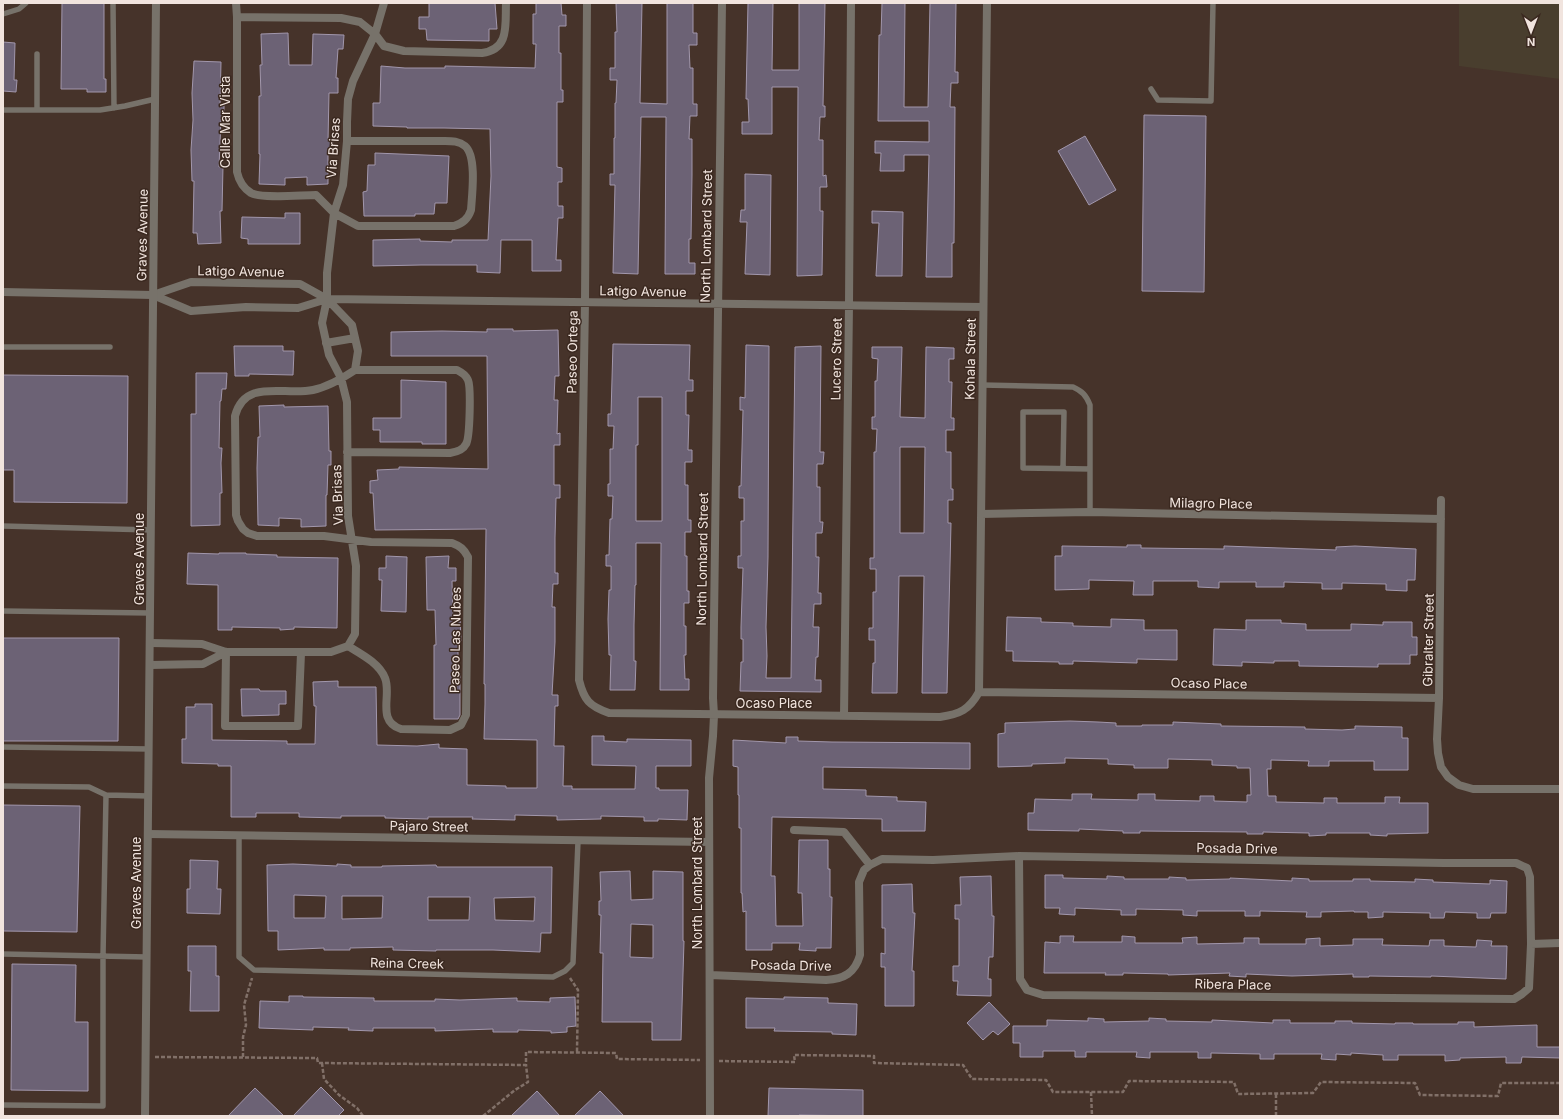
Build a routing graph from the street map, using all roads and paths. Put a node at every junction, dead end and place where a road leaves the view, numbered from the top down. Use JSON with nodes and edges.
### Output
{"nodes":[{"id":1,"x":26,"y":3,"type":"edge"},
{"id":2,"x":113,"y":3,"type":"edge"},
{"id":3,"x":156,"y":3,"type":"edge"},
{"id":4,"x":236,"y":3,"type":"edge"},
{"id":5,"x":384,"y":3,"type":"edge"},
{"id":6,"x":506,"y":3,"type":"edge"},
{"id":7,"x":587,"y":3,"type":"edge"},
{"id":8,"x":722,"y":3,"type":"edge"},
{"id":9,"x":851,"y":3,"type":"edge"},
{"id":10,"x":987,"y":3,"type":"edge"},
{"id":11,"x":1213,"y":3,"type":"edge"},
{"id":12,"x":3,"y":14,"type":"edge"},
{"id":13,"x":237,"y":17,"type":"junction"},
{"id":14,"x":375,"y":34,"type":"junction"},
{"id":15,"x":37,"y":54,"type":"dead end"},
{"id":16,"x":1151,"y":89,"type":"dead end"},
{"id":17,"x":155,"y":99,"type":"junction"},
{"id":18,"x":114,"y":108,"type":"junction"},
{"id":19,"x":3,"y":110,"type":"edge"},
{"id":20,"x":37,"y":110,"type":"junction"},
{"id":21,"x":347,"y":141,"type":"junction"},
{"id":22,"x":334,"y":213,"type":"junction"},
{"id":23,"x":3,"y":292,"type":"edge"},
{"id":24,"x":153,"y":295,"type":"junction"},
{"id":25,"x":327,"y":299,"type":"junction"},
{"id":26,"x":585,"y":302,"type":"junction"},
{"id":27,"x":718,"y":304,"type":"junction"},
{"id":28,"x":849,"y":305,"type":"junction"},
{"id":29,"x":983,"y":307,"type":"junction"},
{"id":30,"x":355,"y":338,"type":"junction"},
{"id":31,"x":326,"y":343,"type":"junction"},
{"id":32,"x":3,"y":347,"type":"edge"},
{"id":33,"x":110,"y":347,"type":"dead end"},
{"id":34,"x":355,"y":370,"type":"junction"},
{"id":35,"x":341,"y":378,"type":"junction"},
{"id":36,"x":982,"y":385,"type":"junction"},
{"id":37,"x":347,"y":452,"type":"junction"},
{"id":38,"x":1064,"y":468,"type":"junction"},
{"id":39,"x":1090,"y":469,"type":"junction"},
{"id":40,"x":1441,"y":500,"type":"dead end"},
{"id":41,"x":1090,"y":512,"type":"junction"},
{"id":42,"x":981,"y":514,"type":"junction"},
{"id":43,"x":1441,"y":519,"type":"junction"},
{"id":44,"x":3,"y":526,"type":"edge"},
{"id":45,"x":151,"y":530,"type":"junction"},
{"id":46,"x":352,"y":540,"type":"junction"},
{"id":47,"x":3,"y":610,"type":"edge"},
{"id":48,"x":150,"y":613,"type":"junction"},
{"id":49,"x":151,"y":643,"type":"junction"},
{"id":50,"x":348,"y":646,"type":"junction"},
{"id":51,"x":226,"y":652,"type":"junction"},
{"id":52,"x":302,"y":653,"type":"junction"},
{"id":53,"x":150,"y":665,"type":"junction"},
{"id":54,"x":979,"y":692,"type":"junction"},
{"id":55,"x":1439,"y":698,"type":"junction"},
{"id":56,"x":586,"y":700,"type":"joint"},
{"id":57,"x":714,"y":715,"type":"junction"},
{"id":58,"x":844,"y":716,"type":"junction"},
{"id":59,"x":3,"y":747,"type":"edge"},
{"id":60,"x":149,"y":749,"type":"junction"},
{"id":61,"x":3,"y":786,"type":"edge"},
{"id":62,"x":1560,"y":789,"type":"edge"},
{"id":63,"x":106,"y":795,"type":"junction"},
{"id":64,"x":149,"y":796,"type":"junction"},
{"id":65,"x":794,"y":830,"type":"dead end"},
{"id":66,"x":148,"y":834,"type":"junction"},
{"id":67,"x":239,"y":836,"type":"junction"},
{"id":68,"x":578,"y":840,"type":"junction"},
{"id":69,"x":708,"y":842,"type":"junction"},
{"id":70,"x":1019,"y":856,"type":"junction"},
{"id":71,"x":870,"y":864,"type":"junction"},
{"id":72,"x":1560,"y":943,"type":"edge"},
{"id":73,"x":1531,"y":944,"type":"junction"},
{"id":74,"x":3,"y":954,"type":"edge"},
{"id":75,"x":103,"y":956,"type":"junction"},
{"id":76,"x":148,"y":956,"type":"junction"},
{"id":77,"x":254,"y":970,"type":"junction"},
{"id":78,"x":565,"y":971,"type":"junction"},
{"id":79,"x":710,"y":975,"type":"junction"},
{"id":80,"x":577,"y":1052,"type":"junction"},
{"id":81,"x":146,"y":1057,"type":"junction"},
{"id":82,"x":243,"y":1057,"type":"junction"},
{"id":83,"x":710,"y":1060,"type":"junction"},
{"id":84,"x":322,"y":1063,"type":"junction"},
{"id":85,"x":526,"y":1065,"type":"junction"},
{"id":86,"x":1560,"y":1083,"type":"edge"},
{"id":87,"x":1091,"y":1092,"type":"junction"},
{"id":88,"x":1276,"y":1094,"type":"junction"},
{"id":89,"x":3,"y":1105,"type":"edge"},
{"id":90,"x":145,"y":1116,"type":"edge"},
{"id":91,"x":363,"y":1116,"type":"edge"},
{"id":92,"x":483,"y":1116,"type":"edge"},
{"id":93,"x":710,"y":1116,"type":"edge"},
{"id":94,"x":1092,"y":1116,"type":"edge"},
{"id":95,"x":1276,"y":1116,"type":"edge"}],
"edges":[{"from":1,"to":12,"type":"lane"},
{"from":2,"to":18,"type":"lane"},
{"from":3,"to":17,"type":"street","name":"Graves Avenue"},
{"from":4,"to":13,"type":"street","name":"Calle Mar Vista"},
{"from":5,"to":14,"type":"street","name":"Via Brisas"},
{"from":6,"to":14,"type":"street"},
{"from":7,"to":26,"type":"street","name":"Paseo Ortega"},
{"from":8,"to":27,"type":"street","name":"North Lombard Street"},
{"from":9,"to":28,"type":"street","name":"Lucero Street"},
{"from":10,"to":29,"type":"street","name":"Kohala Street"},
{"from":11,"to":16,"type":"lane"},
{"from":13,"to":14,"type":"street"},
{"from":13,"to":22,"type":"street","name":"Calle Mar Vista"},
{"from":14,"to":21,"type":"street","name":"Via Brisas"},
{"from":15,"to":20,"type":"lane"},
{"from":17,"to":18,"type":"lane"},
{"from":17,"to":24,"type":"street","name":"Graves Avenue"},
{"from":18,"to":20,"type":"lane"},
{"from":19,"to":20,"type":"lane"},
{"from":21,"to":22,"type":"street","name":"Via Brisas"},
{"from":21,"to":22,"type":"street","name":"Calle Mar Vista"},
{"from":22,"to":25,"type":"street","name":"Via Brisas"},
{"from":23,"to":24,"type":"street","name":"Latigo Avenue"},
{"from":24,"to":25,"type":"street","name":"Latigo Avenue"},
{"from":24,"to":25,"type":"street","name":"Latigo Avenue"},
{"from":24,"to":45,"type":"street","name":"Graves Avenue"},
{"from":25,"to":26,"type":"street","name":"Latigo Avenue"},
{"from":25,"to":30,"type":"street"},
{"from":25,"to":31,"type":"street","name":"Via Brisas"},
{"from":26,"to":27,"type":"street","name":"Latigo Avenue"},
{"from":26,"to":56,"type":"street","name":"Paseo Ortega"},
{"from":27,"to":28,"type":"street","name":"Latigo Avenue"},
{"from":27,"to":57,"type":"street","name":"North Lombard Street"},
{"from":28,"to":29,"type":"street","name":"Latigo Avenue"},
{"from":28,"to":58,"type":"street","name":"Lucero Street"},
{"from":29,"to":36,"type":"street","name":"Kohala Street"},
{"from":30,"to":31,"type":"street"},
{"from":30,"to":34,"type":"street"},
{"from":31,"to":35,"type":"street","name":"Via Brisas"},
{"from":32,"to":33,"type":"lane"},
{"from":34,"to":35,"type":"street","name":"Paseo Las Nubes"},
{"from":34,"to":37,"type":"street"},
{"from":35,"to":37,"type":"street","name":"Via Brisas"},
{"from":35,"to":46,"type":"street","name":"Paseo Las Nubes"},
{"from":36,"to":39,"type":"lane"},
{"from":36,"to":42,"type":"street","name":"Kohala Street"},
{"from":37,"to":46,"type":"street","name":"Via Brisas"},
{"from":38,"to":38,"type":"lane"},
{"from":38,"to":39,"type":"lane"},
{"from":39,"to":41,"type":"lane"},
{"from":40,"to":43,"type":"street","name":"Gibralter Street"},
{"from":41,"to":42,"type":"street","name":"Milagro Place"},
{"from":41,"to":43,"type":"street","name":"Milagro Place"},
{"from":42,"to":54,"type":"street","name":"Kohala Street"},
{"from":43,"to":55,"type":"street","name":"Gibralter Street"},
{"from":44,"to":45,"type":"lane"},
{"from":45,"to":48,"type":"street","name":"Graves Avenue"},
{"from":46,"to":50,"type":"street","name":"Via Brisas"},
{"from":46,"to":50,"type":"street","name":"Paseo Las Nubes"},
{"from":47,"to":48,"type":"lane"},
{"from":48,"to":49,"type":"street","name":"Graves Avenue"},
{"from":49,"to":51,"type":"street"},
{"from":49,"to":53,"type":"street","name":"Graves Avenue"},
{"from":50,"to":52,"type":"street"},
{"from":51,"to":52,"type":"street"},
{"from":51,"to":52,"type":"street"},
{"from":51,"to":53,"type":"street"},
{"from":53,"to":60,"type":"street","name":"Graves Avenue"},
{"from":54,"to":55,"type":"street","name":"Ocaso Place"},
{"from":54,"to":58,"type":"street","name":"Ocaso Place"},
{"from":55,"to":62,"type":"street","name":"Gibralter Street"},
{"from":56,"to":57,"type":"street","name":"Ocaso Place"},
{"from":57,"to":58,"type":"street","name":"Ocaso Place"},
{"from":57,"to":69,"type":"street","name":"North Lombard Street"},
{"from":59,"to":60,"type":"lane"},
{"from":60,"to":64,"type":"street","name":"Graves Avenue"},
{"from":61,"to":63,"type":"lane"},
{"from":63,"to":64,"type":"lane"},
{"from":63,"to":75,"type":"lane"},
{"from":64,"to":66,"type":"street","name":"Graves Avenue"},
{"from":65,"to":71,"type":"street"},
{"from":66,"to":67,"type":"street","name":"Pajaro Street"},
{"from":66,"to":76,"type":"street","name":"Graves Avenue"},
{"from":67,"to":68,"type":"street","name":"Pajaro Street"},
{"from":67,"to":77,"type":"lane"},
{"from":68,"to":69,"type":"street","name":"Pajaro Street"},
{"from":68,"to":78,"type":"lane"},
{"from":69,"to":79,"type":"street","name":"North Lombard Street"},
{"from":70,"to":71,"type":"street","name":"Posada Drive"},
{"from":70,"to":73,"type":"street","name":"Posada Drive"},
{"from":70,"to":73,"type":"street","name":"Ribera Place"},
{"from":71,"to":79,"type":"street","name":"Posada Drive"},
{"from":72,"to":73,"type":"street"},
{"from":74,"to":75,"type":"lane"},
{"from":75,"to":76,"type":"lane"},
{"from":75,"to":89,"type":"lane"},
{"from":76,"to":81,"type":"street","name":"Graves Avenue"},
{"from":77,"to":78,"type":"lane","name":"Reina Creek"},
{"from":77,"to":82,"type":"path"},
{"from":78,"to":80,"type":"path"},
{"from":79,"to":83,"type":"street","name":"North Lombard Street"},
{"from":80,"to":83,"type":"path"},
{"from":80,"to":85,"type":"path"},
{"from":81,"to":82,"type":"path"},
{"from":81,"to":90,"type":"street","name":"Graves Avenue"},
{"from":82,"to":84,"type":"path"},
{"from":83,"to":87,"type":"path"},
{"from":83,"to":93,"type":"street","name":"North Lombard Street"},
{"from":84,"to":85,"type":"path"},
{"from":84,"to":91,"type":"path"},
{"from":85,"to":92,"type":"path"},
{"from":86,"to":88,"type":"path"},
{"from":87,"to":88,"type":"path"},
{"from":87,"to":94,"type":"path"},
{"from":88,"to":95,"type":"path"}]}
